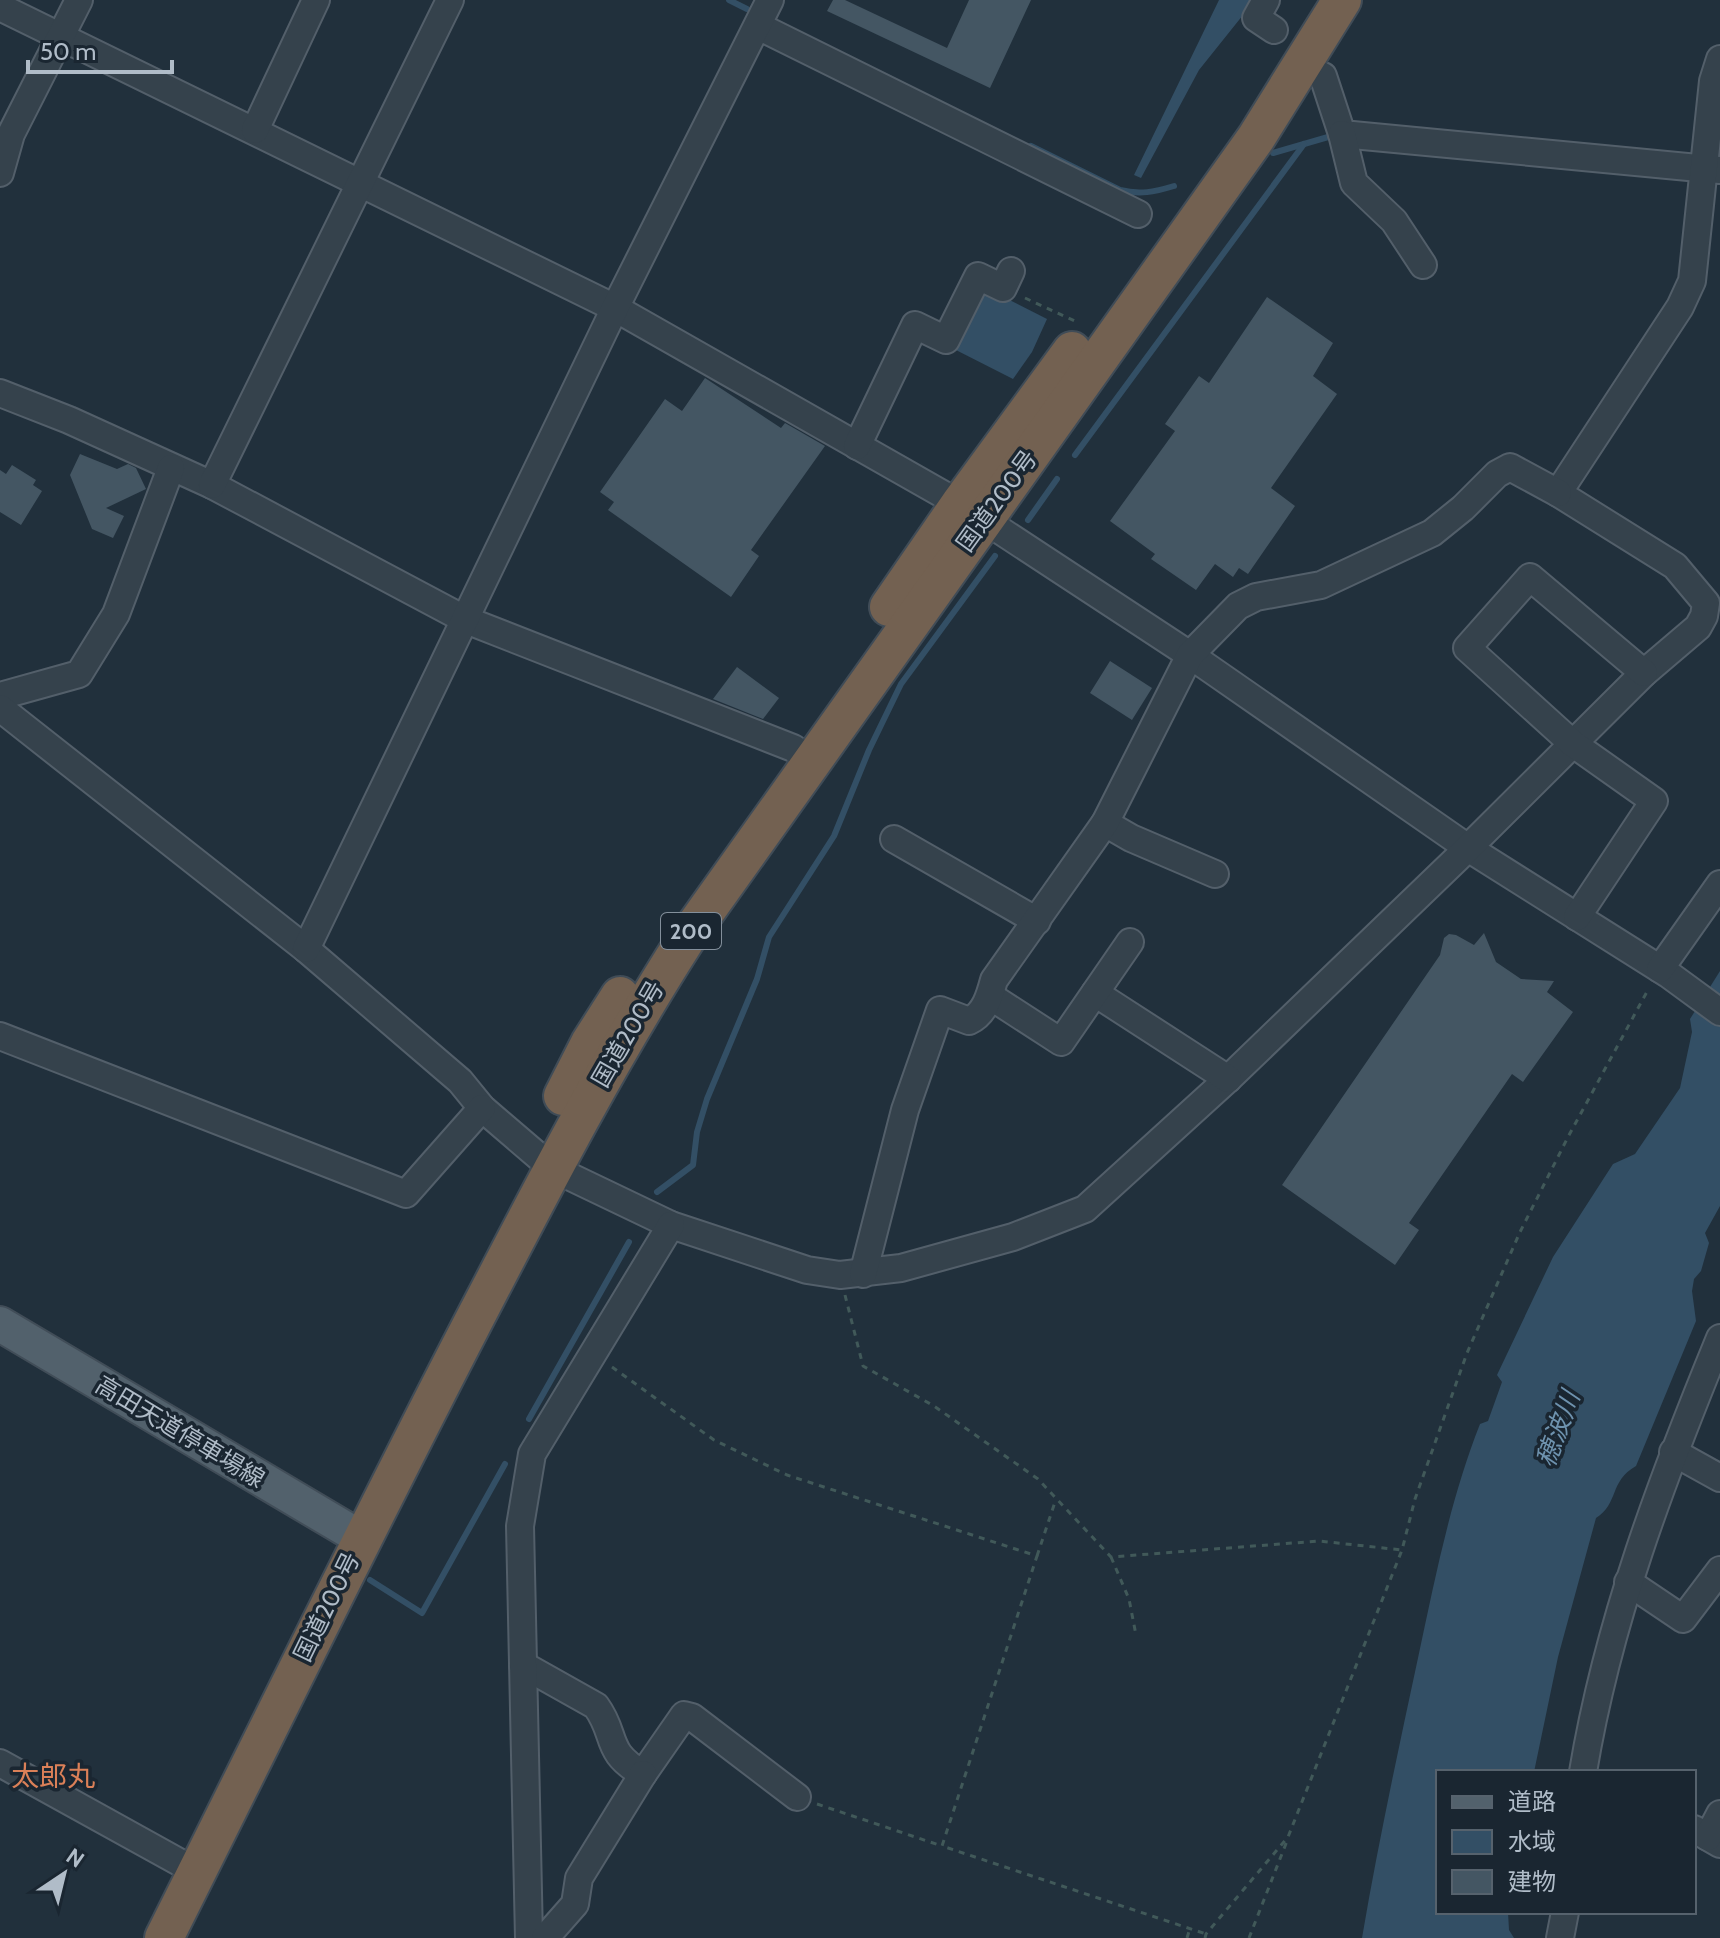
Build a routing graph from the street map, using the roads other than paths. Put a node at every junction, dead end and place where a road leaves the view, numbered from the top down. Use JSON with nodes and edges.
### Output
{"nodes":[{"id":1,"x":79,"y":0,"type":"edge"},
{"id":2,"x":316,"y":0,"type":"edge"},
{"id":3,"x":450,"y":0,"type":"edge"},
{"id":4,"x":770,"y":0,"type":"edge"},
{"id":5,"x":1266,"y":0,"type":"edge"},
{"id":6,"x":1316,"y":0,"type":"edge"},
{"id":7,"x":1342,"y":0,"type":"edge"},
{"id":8,"x":0,"y":7,"type":"edge"},
{"id":9,"x":758,"y":26,"type":"junction"},
{"id":10,"x":1274,"y":30,"type":"dead end"},
{"id":11,"x":61,"y":37,"type":"junction"},
{"id":12,"x":1720,"y":59,"type":"edge"},
{"id":13,"x":1323,"y":76,"type":"dead end"},
{"id":14,"x":255,"y":130,"type":"junction"},
{"id":15,"x":1342,"y":134,"type":"junction"},
{"id":16,"x":1713,"y":170,"type":"edge"},
{"id":17,"x":0,"y":173,"type":"edge"},
{"id":18,"x":361,"y":181,"type":"junction"},
{"id":19,"x":1138,"y":214,"type":"dead end"},
{"id":20,"x":1423,"y":265,"type":"dead end"},
{"id":21,"x":1007,"y":279,"type":"road end"},
{"id":22,"x":615,"y":308,"type":"junction"},
{"id":23,"x":0,"y":393,"type":"edge"},
{"id":24,"x":857,"y":446,"type":"junction"},
{"id":25,"x":171,"y":468,"type":"junction"},
{"id":26,"x":212,"y":485,"type":"junction"},
{"id":27,"x":1558,"y":493,"type":"junction"},
{"id":28,"x":971,"y":512,"type":"junction"},
{"id":29,"x":1712,"y":616,"type":"edge"},
{"id":30,"x":466,"y":620,"type":"junction"},
{"id":31,"x":1190,"y":655,"type":"junction"},
{"id":32,"x":1644,"y":673,"type":"junction"},
{"id":33,"x":0,"y":696,"type":"edge"},
{"id":34,"x":0,"y":708,"type":"edge"},
{"id":35,"x":1572,"y":743,"type":"junction"},
{"id":36,"x":803,"y":754,"type":"junction"},
{"id":37,"x":1105,"y":823,"type":"junction"},
{"id":38,"x":894,"y":839,"type":"dead end"},
{"id":39,"x":1468,"y":848,"type":"junction"},
{"id":40,"x":1215,"y":874,"type":"dead end"},
{"id":41,"x":1720,"y":884,"type":"edge"},
{"id":42,"x":1577,"y":917,"type":"junction"},
{"id":43,"x":1037,"y":921,"type":"junction"},
{"id":44,"x":1130,"y":942,"type":"dead end"},
{"id":45,"x":306,"y":949,"type":"junction"},
{"id":46,"x":1664,"y":972,"type":"junction"},
{"id":47,"x":1095,"y":993,"type":"junction"},
{"id":48,"x":990,"y":996,"type":"junction"},
{"id":49,"x":1720,"y":1012,"type":"edge"},
{"id":50,"x":0,"y":1036,"type":"edge"},
{"id":51,"x":1228,"y":1079,"type":"junction"},
{"id":52,"x":482,"y":1108,"type":"junction"},
{"id":53,"x":543,"y":1161,"type":"junction"},
{"id":54,"x":671,"y":1225,"type":"junction"},
{"id":55,"x":852,"y":1275,"type":"junction"},
{"id":56,"x":0,"y":1324,"type":"edge"},
{"id":57,"x":1720,"y":1338,"type":"edge"},
{"id":58,"x":1673,"y":1452,"type":"junction"},
{"id":59,"x":1720,"y":1478,"type":"edge"},
{"id":60,"x":352,"y":1534,"type":"junction"},
{"id":61,"x":1720,"y":1570,"type":"edge"},
{"id":62,"x":1628,"y":1582,"type":"junction"},
{"id":63,"x":523,"y":1665,"type":"junction"},
{"id":64,"x":0,"y":1763,"type":"edge"},
{"id":65,"x":1588,"y":1769,"type":"edge"},
{"id":66,"x":643,"y":1774,"type":"junction"},
{"id":67,"x":797,"y":1797,"type":"road end"},
{"id":68,"x":188,"y":1867,"type":"junction"},
{"id":69,"x":1565,"y":1914,"type":"edge"},
{"id":70,"x":140,"y":1938,"type":"edge"},
{"id":71,"x":164,"y":1938,"type":"edge"},
{"id":72,"x":529,"y":1938,"type":"edge"},
{"id":73,"x":545,"y":1938,"type":"edge"},
{"id":74,"x":1560,"y":1938,"type":"edge"}],
"edges":[{"from":1,"to":11,"type":"street"},
{"from":2,"to":14,"type":"street"},
{"from":3,"to":18,"type":"street"},
{"from":4,"to":9,"type":"street"},
{"from":5,"to":10,"type":"street"},
{"from":6,"to":28,"type":"highway","name":"国道200号","number":"200"},
{"from":7,"to":28,"type":"highway","name":"国道200号","number":"200"},
{"from":8,"to":11,"type":"street"},
{"from":9,"to":19,"type":"street"},
{"from":9,"to":22,"type":"street"},
{"from":11,"to":14,"type":"street"},
{"from":11,"to":17,"type":"street"},
{"from":12,"to":16,"type":"street"},
{"from":13,"to":15,"type":"street"},
{"from":14,"to":18,"type":"street"},
{"from":15,"to":16,"type":"street"},
{"from":15,"to":20,"type":"street"},
{"from":16,"to":27,"type":"street"},
{"from":18,"to":22,"type":"street"},
{"from":18,"to":26,"type":"street"},
{"from":21,"to":24,"type":"street"},
{"from":22,"to":24,"type":"street"},
{"from":22,"to":30,"type":"street"},
{"from":23,"to":25,"type":"street"},
{"from":24,"to":28,"type":"street"},
{"from":25,"to":26,"type":"street"},
{"from":25,"to":33,"type":"street"},
{"from":26,"to":30,"type":"street"},
{"from":27,"to":29,"type":"street"},
{"from":27,"to":31,"type":"street"},
{"from":28,"to":31,"type":"street"},
{"from":28,"to":36,"type":"highway","name":"国道200号","number":"200"},
{"from":29,"to":32,"type":"street"},
{"from":30,"to":36,"type":"street"},
{"from":30,"to":45,"type":"street"},
{"from":31,"to":37,"type":"street"},
{"from":31,"to":39,"type":"street"},
{"from":32,"to":35,"type":"street"},
{"from":32,"to":35,"type":"street"},
{"from":34,"to":45,"type":"street"},
{"from":35,"to":39,"type":"street"},
{"from":35,"to":42,"type":"street"},
{"from":36,"to":53,"type":"highway","name":"国道200号","number":"200"},
{"from":37,"to":40,"type":"street"},
{"from":37,"to":43,"type":"street"},
{"from":38,"to":43,"type":"street"},
{"from":39,"to":42,"type":"street"},
{"from":39,"to":51,"type":"street"},
{"from":41,"to":46,"type":"street"},
{"from":42,"to":46,"type":"street"},
{"from":43,"to":48,"type":"street"},
{"from":44,"to":47,"type":"street"},
{"from":45,"to":52,"type":"street"},
{"from":46,"to":49,"type":"street"},
{"from":47,"to":48,"type":"street"},
{"from":47,"to":51,"type":"street"},
{"from":48,"to":55,"type":"street"},
{"from":50,"to":52,"type":"street"},
{"from":51,"to":55,"type":"street"},
{"from":52,"to":53,"type":"street"},
{"from":53,"to":54,"type":"street"},
{"from":53,"to":60,"type":"highway","name":"国道200号","number":"200"},
{"from":54,"to":55,"type":"street"},
{"from":54,"to":63,"type":"street"},
{"from":56,"to":60,"type":"main road","name":"高田天道停車場線"},
{"from":57,"to":58,"type":"street"},
{"from":58,"to":59,"type":"street"},
{"from":58,"to":62,"type":"street"},
{"from":60,"to":68,"type":"highway","name":"国道200号","number":"200"},
{"from":61,"to":62,"type":"street"},
{"from":62,"to":65,"type":"street"},
{"from":63,"to":66,"type":"street"},
{"from":63,"to":72,"type":"street"},
{"from":64,"to":68,"type":"street"},
{"from":66,"to":67,"type":"street"},
{"from":66,"to":73,"type":"street"},
{"from":68,"to":70,"type":"highway","name":"国道200号","number":"200"},
{"from":68,"to":71,"type":"highway","name":"国道200号","number":"200"},
{"from":69,"to":74,"type":"street"}]}
